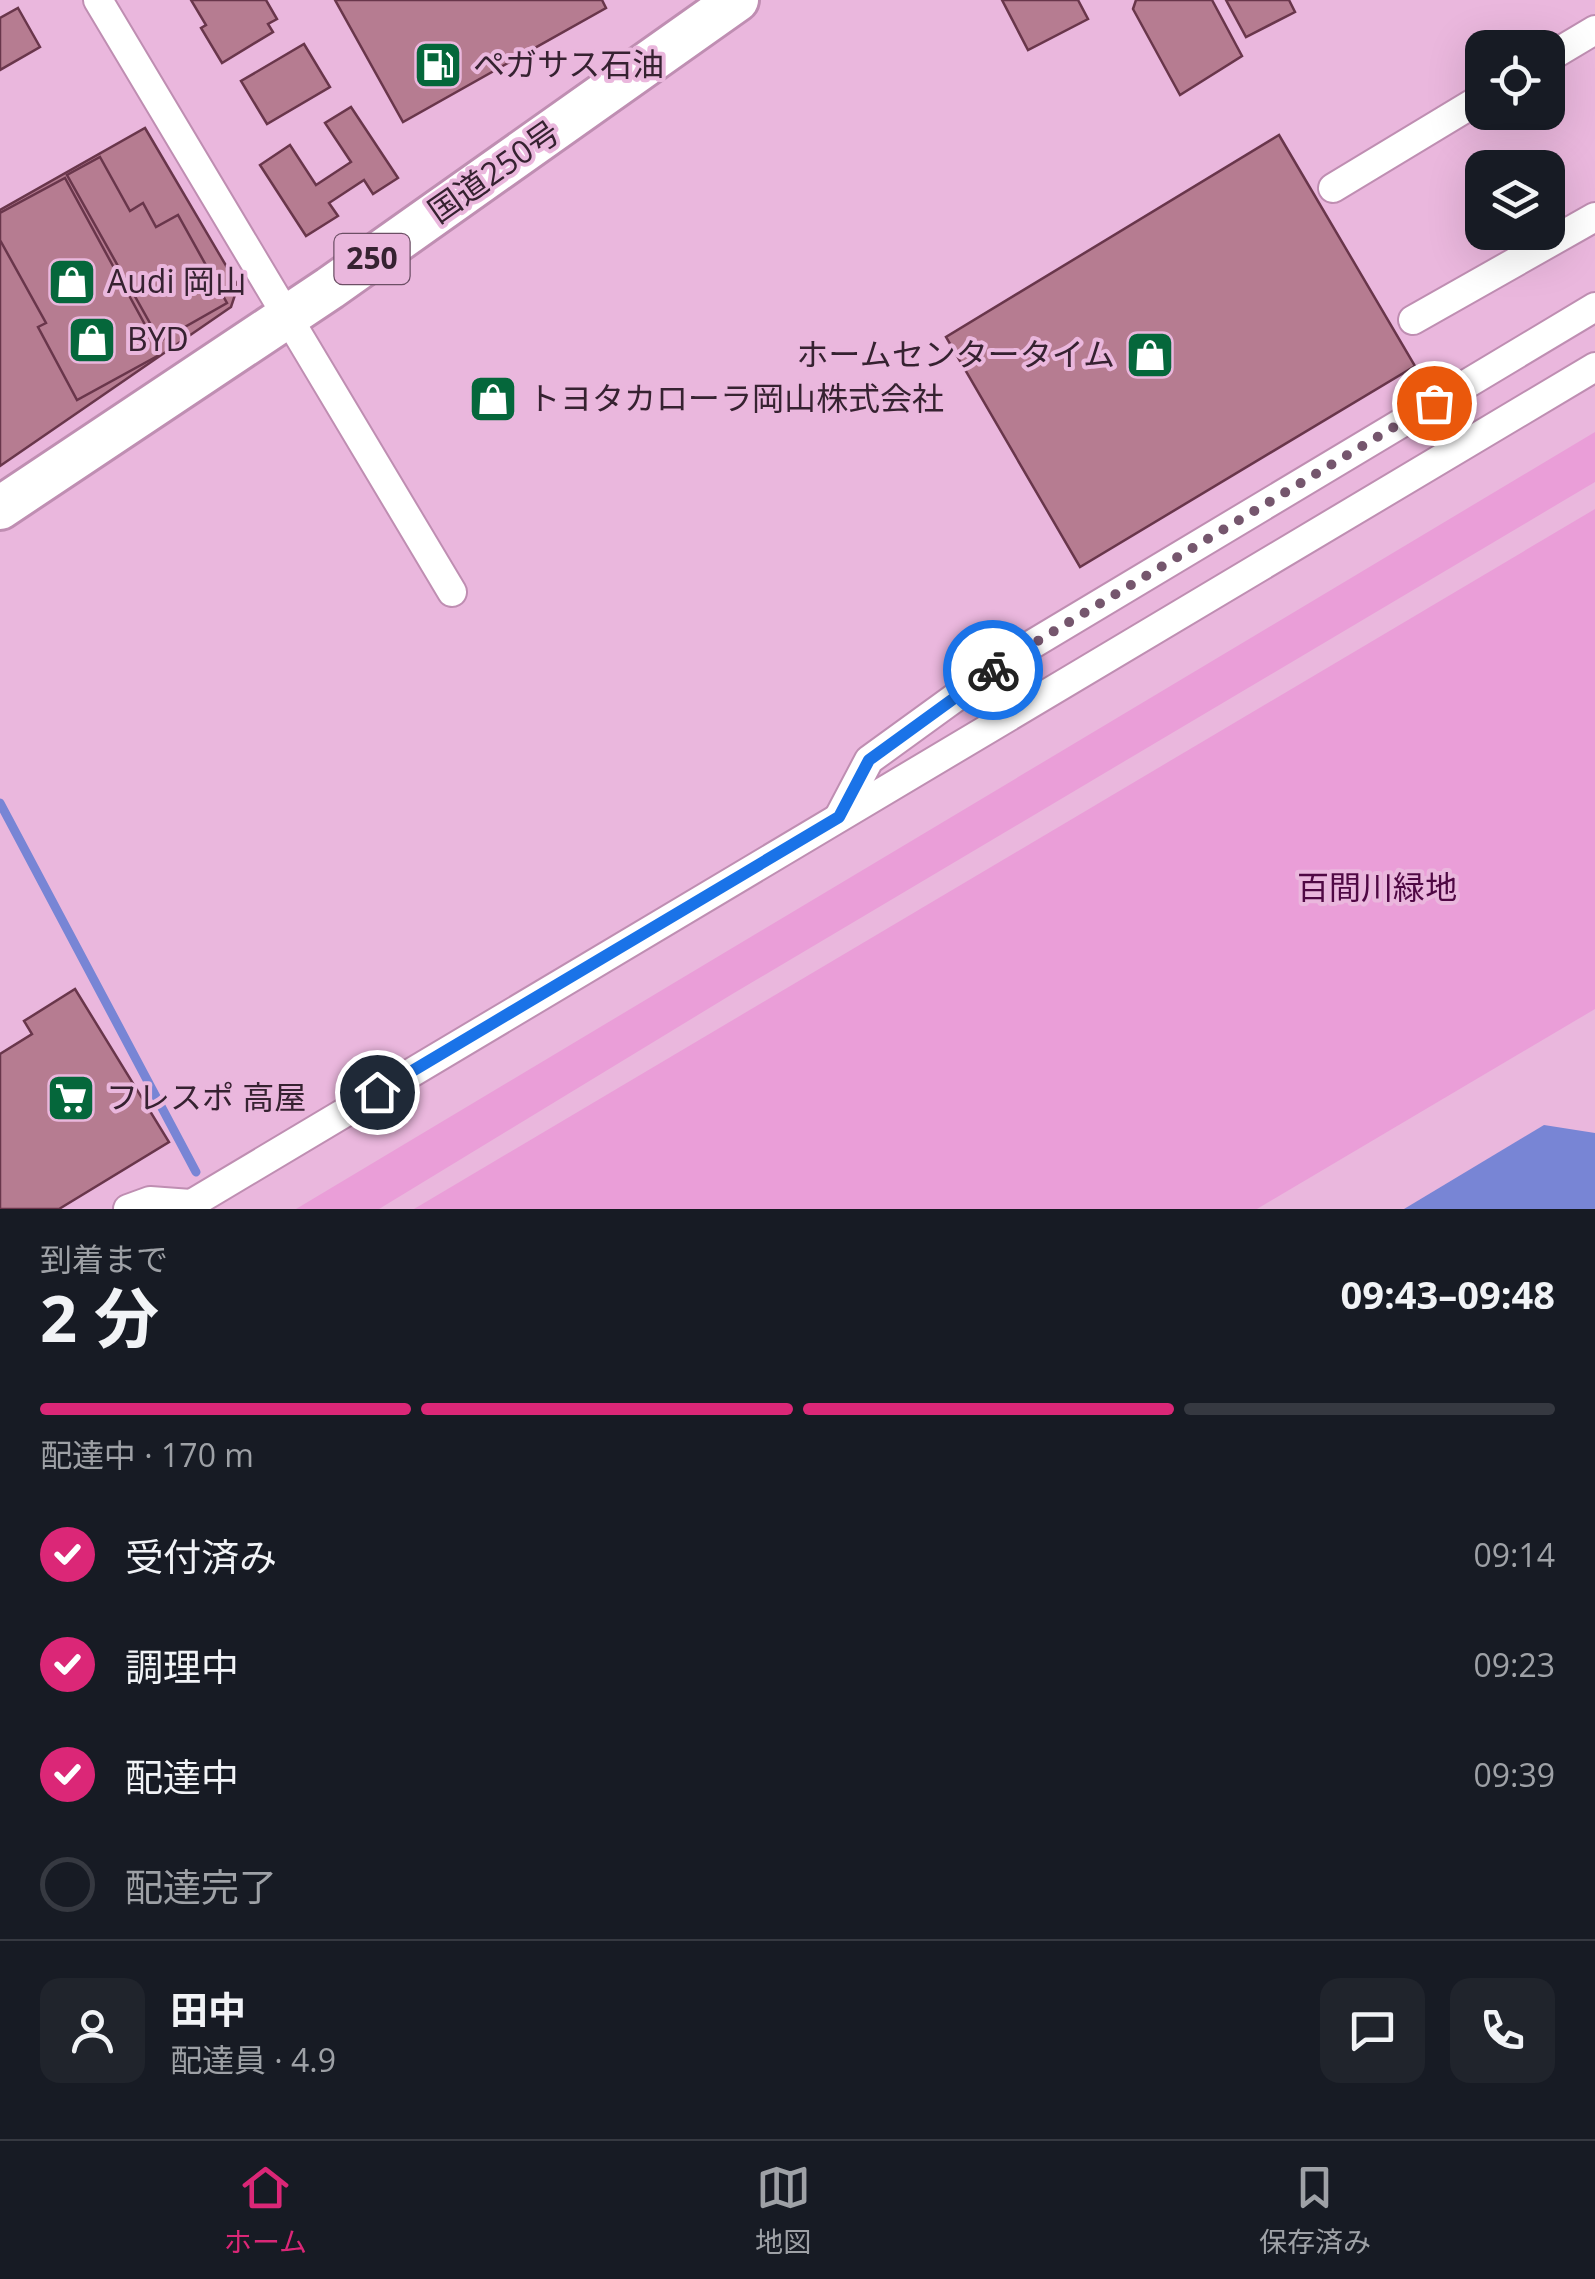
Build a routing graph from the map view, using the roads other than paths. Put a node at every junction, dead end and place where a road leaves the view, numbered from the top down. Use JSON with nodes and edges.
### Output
{"nodes":[{"id":1,"x":98,"y":0,"type":"edge"},
{"id":2,"x":737,"y":0,"type":"edge"},
{"id":3,"x":1595,"y":30,"type":"edge"},
{"id":4,"x":1565,"y":48,"type":"edge"},
{"id":5,"x":1465,"y":108,"type":"edge"},
{"id":6,"x":1333,"y":188,"type":"dead end"},
{"id":7,"x":1595,"y":217,"type":"edge"},
{"id":8,"x":1595,"y":306,"type":"edge"},
{"id":9,"x":286,"y":318,"type":"junction"},
{"id":10,"x":1412,"y":320,"type":"dead end"},
{"id":11,"x":1595,"y":366,"type":"edge"},
{"id":12,"x":0,"y":508,"type":"edge"},
{"id":13,"x":452,"y":592,"type":"dead end"},
{"id":14,"x":839,"y":817,"type":"junction"},
{"id":15,"x":187,"y":1206,"type":"edge"},
{"id":16,"x":128,"y":1209,"type":"edge"}],
"edges":[{"from":1,"to":9,"type":"street"},
{"from":2,"to":9,"type":"highway","name":"国道250号","number":"250"},
{"from":3,"to":4,"type":"street"},
{"from":5,"to":6,"type":"street"},
{"from":7,"to":10,"type":"street"},
{"from":8,"to":14,"type":"street"},
{"from":9,"to":12,"type":"highway","name":"国道250号","number":"250"},
{"from":9,"to":13,"type":"street"},
{"from":11,"to":14,"type":"street"},
{"from":14,"to":15,"type":"street"},
{"from":15,"to":16,"type":"street"}]}
